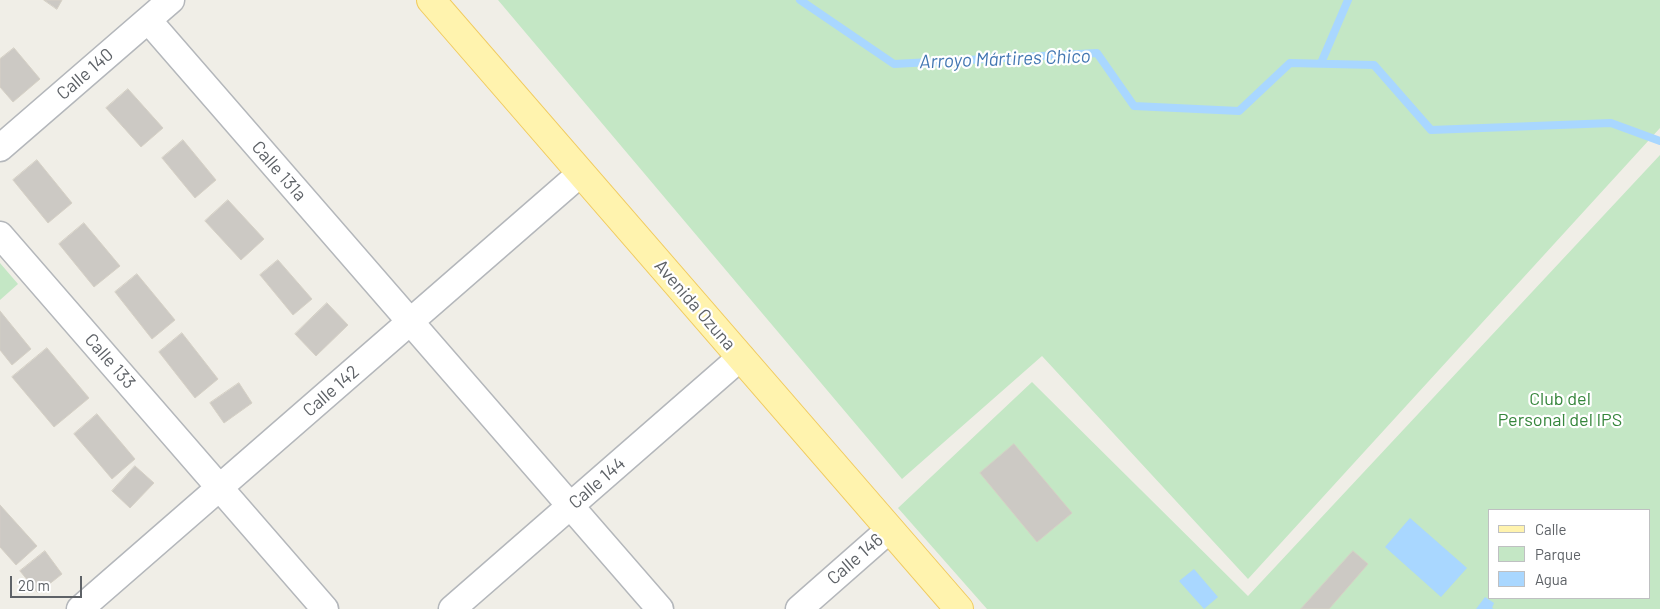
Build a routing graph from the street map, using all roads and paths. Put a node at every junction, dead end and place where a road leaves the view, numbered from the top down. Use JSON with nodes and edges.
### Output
{"nodes":[{"id":1,"x":171,"y":0,"type":"edge"},
{"id":2,"x":431,"y":0,"type":"edge"},
{"id":3,"x":148,"y":20,"type":"junction"},
{"id":4,"x":0,"y":148,"type":"edge"},
{"id":5,"x":581,"y":173,"type":"junction"},
{"id":6,"x":0,"y":234,"type":"edge"},
{"id":7,"x":409,"y":322,"type":"junction"},
{"id":8,"x":741,"y":358,"type":"junction"},
{"id":9,"x":219,"y":488,"type":"junction"},
{"id":10,"x":570,"y":506,"type":"junction"},
{"id":11,"x":890,"y":529,"type":"junction"},
{"id":12,"x":80,"y":609,"type":"edge"},
{"id":13,"x":325,"y":609,"type":"edge"},
{"id":14,"x":452,"y":609,"type":"edge"},
{"id":15,"x":660,"y":609,"type":"edge"},
{"id":16,"x":799,"y":609,"type":"edge"},
{"id":17,"x":959,"y":609,"type":"edge"}],
"edges":[{"from":1,"to":3,"type":"street","name":"Calle 140"},
{"from":2,"to":5,"type":"main road","name":"Avenida Ozuna"},
{"from":3,"to":4,"type":"street","name":"Calle 140"},
{"from":3,"to":7,"type":"street","name":"Calle 131a"},
{"from":5,"to":7,"type":"street","name":"Calle 142"},
{"from":5,"to":8,"type":"main road","name":"Avenida Ozuna"},
{"from":6,"to":9,"type":"street","name":"Calle 133"},
{"from":7,"to":9,"type":"street","name":"Calle 142"},
{"from":7,"to":10,"type":"street","name":"Calle 131a"},
{"from":8,"to":10,"type":"street","name":"Calle 144"},
{"from":8,"to":11,"type":"main road","name":"Avenida Ozuna"},
{"from":9,"to":12,"type":"street","name":"Calle 142"},
{"from":9,"to":13,"type":"street","name":"Calle 133"},
{"from":10,"to":14,"type":"street","name":"Calle 144"},
{"from":10,"to":15,"type":"street","name":"Calle 131a"},
{"from":11,"to":16,"type":"street","name":"Calle 146"},
{"from":11,"to":17,"type":"main road","name":"Avenida Ozuna"}]}
